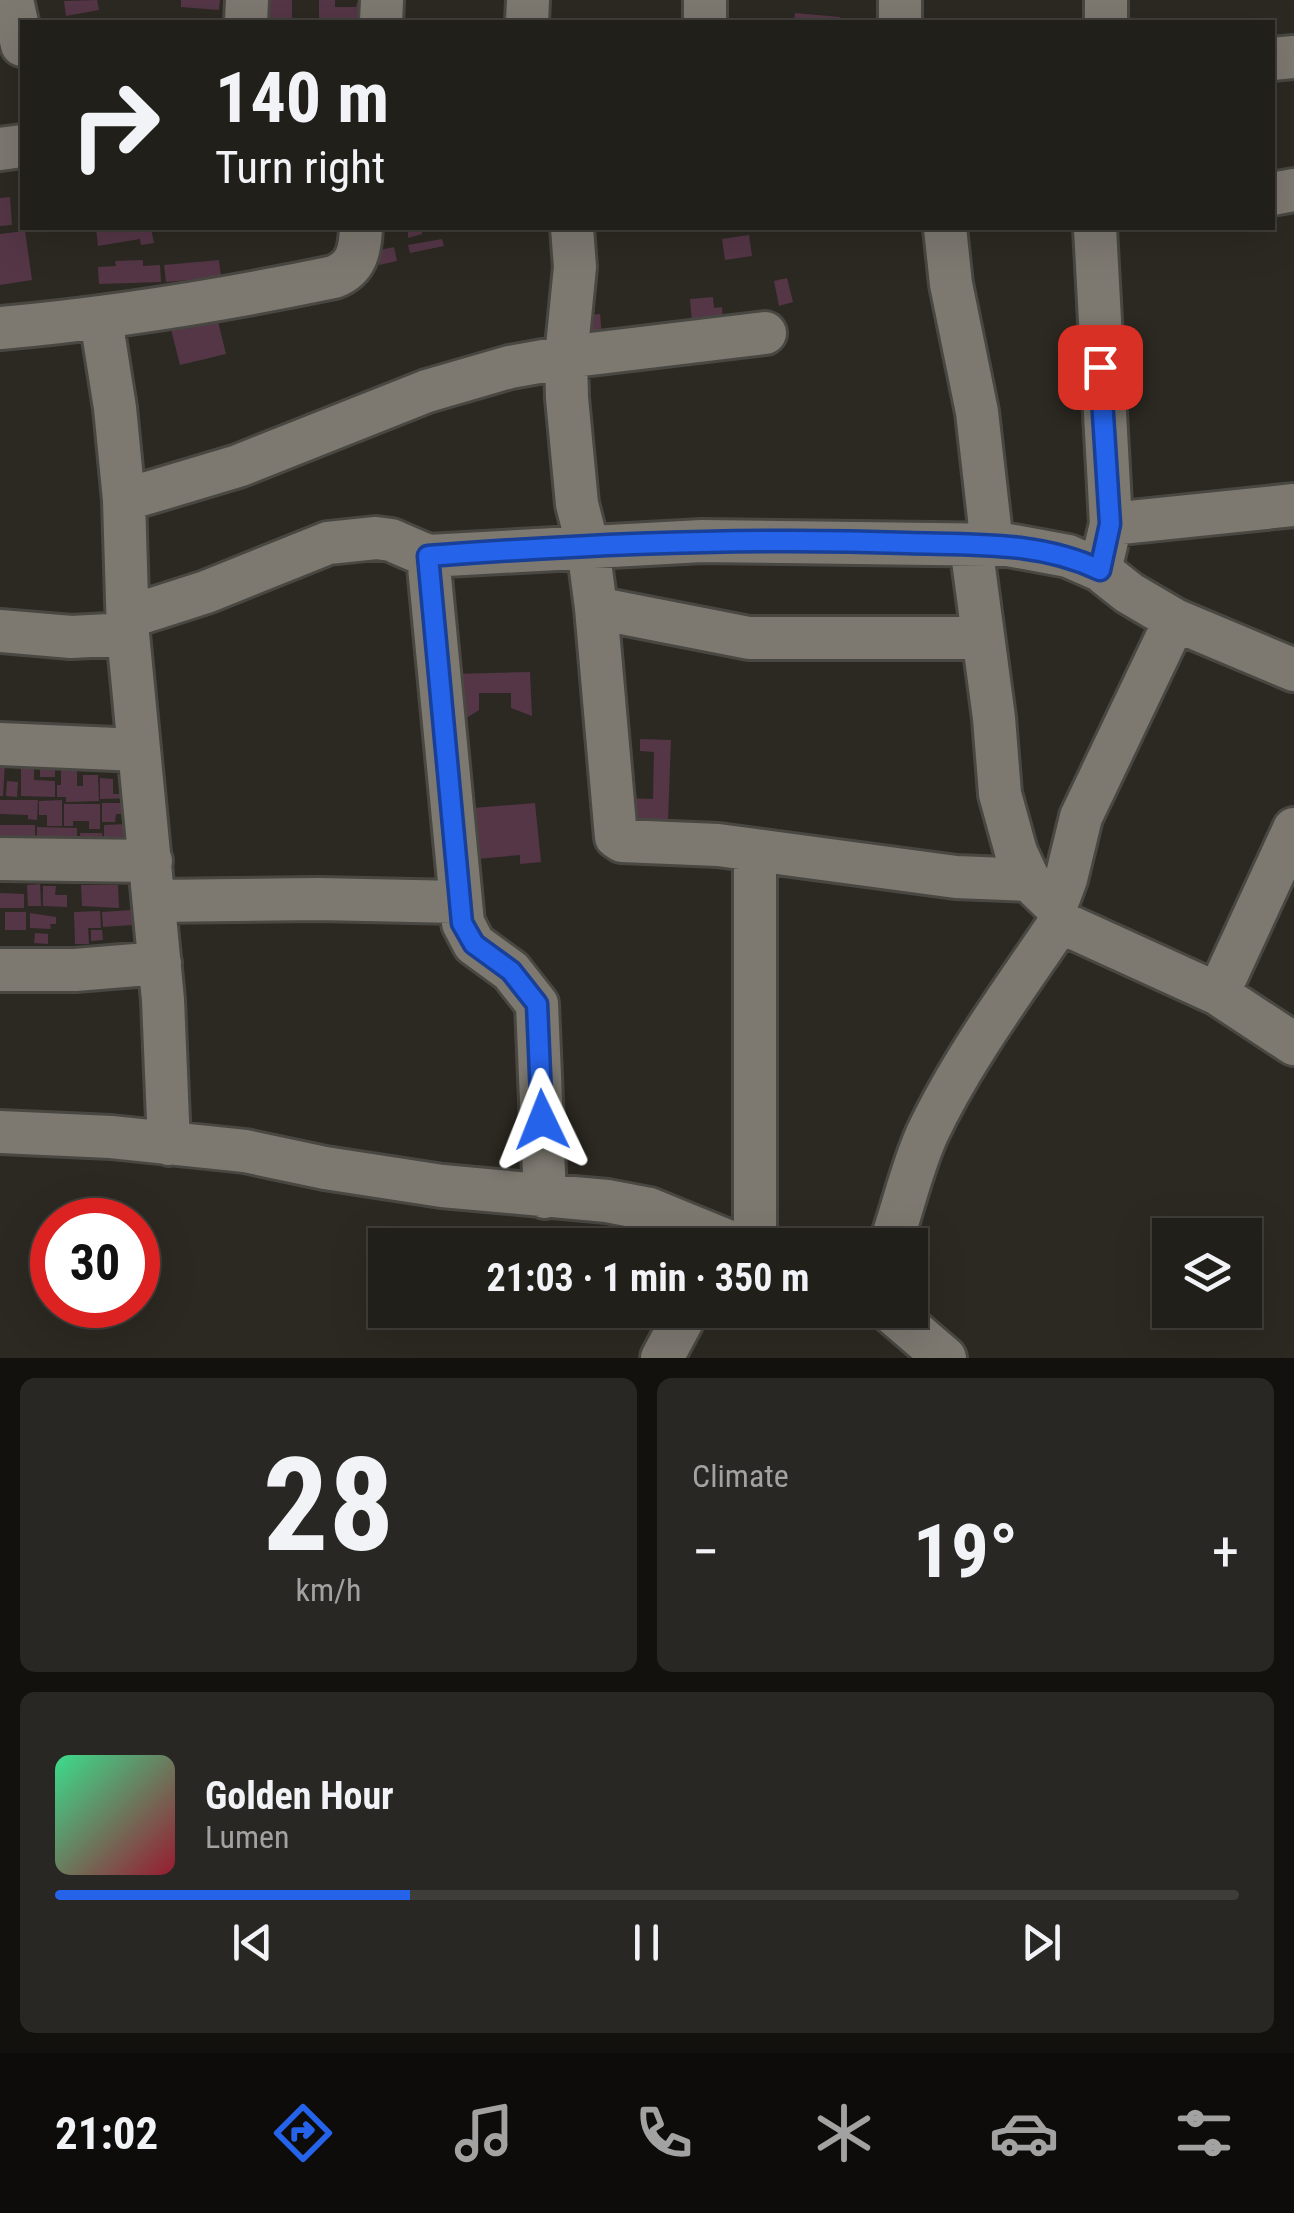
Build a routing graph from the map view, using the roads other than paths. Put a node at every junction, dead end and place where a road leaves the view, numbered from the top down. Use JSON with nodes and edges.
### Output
{"nodes":[{"id":1,"x":12,"y":0,"type":"edge"},
{"id":2,"x":20,"y":37,"type":"edge"},
{"id":3,"x":361,"y":230,"type":"edge"},
{"id":4,"x":572,"y":230,"type":"edge"},
{"id":5,"x":945,"y":230,"type":"edge"},
{"id":6,"x":1095,"y":230,"type":"edge"},
{"id":7,"x":101,"y":319,"type":"junction"},
{"id":8,"x":0,"y":328,"type":"edge"},
{"id":9,"x":764,"y":333,"type":"dead end"},
{"id":10,"x":566,"y":357,"type":"junction"},
{"id":11,"x":124,"y":500,"type":"junction"},
{"id":12,"x":1294,"y":505,"type":"edge"},
{"id":13,"x":1110,"y":524,"type":"junction"},
{"id":14,"x":981,"y":545,"type":"junction"},
{"id":15,"x":588,"y":546,"type":"junction"},
{"id":16,"x":428,"y":556,"type":"junction"},
{"id":17,"x":1100,"y":570,"type":"junction"},
{"id":18,"x":596,"y":608,"type":"junction"},
{"id":19,"x":1175,"y":620,"type":"junction"},
{"id":20,"x":128,"y":626,"type":"junction"},
{"id":21,"x":0,"y":631,"type":"edge"},
{"id":22,"x":981,"y":638,"type":"junction"},
{"id":23,"x":1294,"y":670,"type":"edge"},
{"id":24,"x":0,"y":744,"type":"edge"},
{"id":25,"x":139,"y":750,"type":"junction"},
{"id":26,"x":1294,"y":829,"type":"edge"},
{"id":27,"x":755,"y":851,"type":"junction"},
{"id":28,"x":0,"y":859,"type":"edge"},
{"id":29,"x":152,"y":881,"type":"junction"},
{"id":30,"x":459,"y":902,"type":"junction"},
{"id":31,"x":1048,"y":903,"type":"junction"},
{"id":32,"x":160,"y":963,"type":"junction"},
{"id":33,"x":0,"y":970,"type":"edge"},
{"id":34,"x":1218,"y":994,"type":"junction"},
{"id":35,"x":1294,"y":1044,"type":"edge"},
{"id":36,"x":0,"y":1132,"type":"edge"},
{"id":37,"x":169,"y":1144,"type":"junction"},
{"id":38,"x":546,"y":1197,"type":"junction"},
{"id":39,"x":695,"y":1228,"type":"edge"},
{"id":40,"x":755,"y":1228,"type":"edge"},
{"id":41,"x":895,"y":1228,"type":"edge"},
{"id":42,"x":678,"y":1328,"type":"edge"},
{"id":43,"x":909,"y":1328,"type":"edge"},
{"id":44,"x":662,"y":1358,"type":"edge"},
{"id":45,"x":945,"y":1358,"type":"edge"}],
"edges":[{"from":1,"to":2,"type":"street"},
{"from":3,"to":7,"type":"street"},
{"from":4,"to":10,"type":"street"},
{"from":5,"to":14,"type":"street"},
{"from":6,"to":13,"type":"street"},
{"from":7,"to":8,"type":"street"},
{"from":7,"to":11,"type":"street"},
{"from":9,"to":10,"type":"street"},
{"from":10,"to":11,"type":"street"},
{"from":10,"to":15,"type":"street"},
{"from":11,"to":20,"type":"street"},
{"from":12,"to":13,"type":"street"},
{"from":13,"to":17,"type":"street"},
{"from":14,"to":15,"type":"street"},
{"from":14,"to":17,"type":"street"},
{"from":14,"to":22,"type":"street"},
{"from":15,"to":16,"type":"street"},
{"from":15,"to":18,"type":"street"},
{"from":16,"to":20,"type":"street"},
{"from":16,"to":30,"type":"street"},
{"from":17,"to":19,"type":"street"},
{"from":18,"to":22,"type":"street"},
{"from":18,"to":27,"type":"street"},
{"from":19,"to":23,"type":"street"},
{"from":19,"to":31,"type":"street"},
{"from":20,"to":21,"type":"street"},
{"from":20,"to":25,"type":"street"},
{"from":22,"to":31,"type":"street"},
{"from":24,"to":25,"type":"street"},
{"from":25,"to":29,"type":"street"},
{"from":26,"to":34,"type":"street"},
{"from":27,"to":31,"type":"street"},
{"from":27,"to":40,"type":"street"},
{"from":28,"to":29,"type":"street"},
{"from":29,"to":30,"type":"street"},
{"from":29,"to":32,"type":"street"},
{"from":30,"to":38,"type":"street"},
{"from":31,"to":34,"type":"street"},
{"from":31,"to":41,"type":"street"},
{"from":32,"to":33,"type":"street"},
{"from":32,"to":37,"type":"street"},
{"from":34,"to":35,"type":"street"},
{"from":36,"to":37,"type":"street"},
{"from":37,"to":38,"type":"street"},
{"from":38,"to":39,"type":"street"},
{"from":42,"to":44,"type":"street"},
{"from":43,"to":45,"type":"street"}]}
